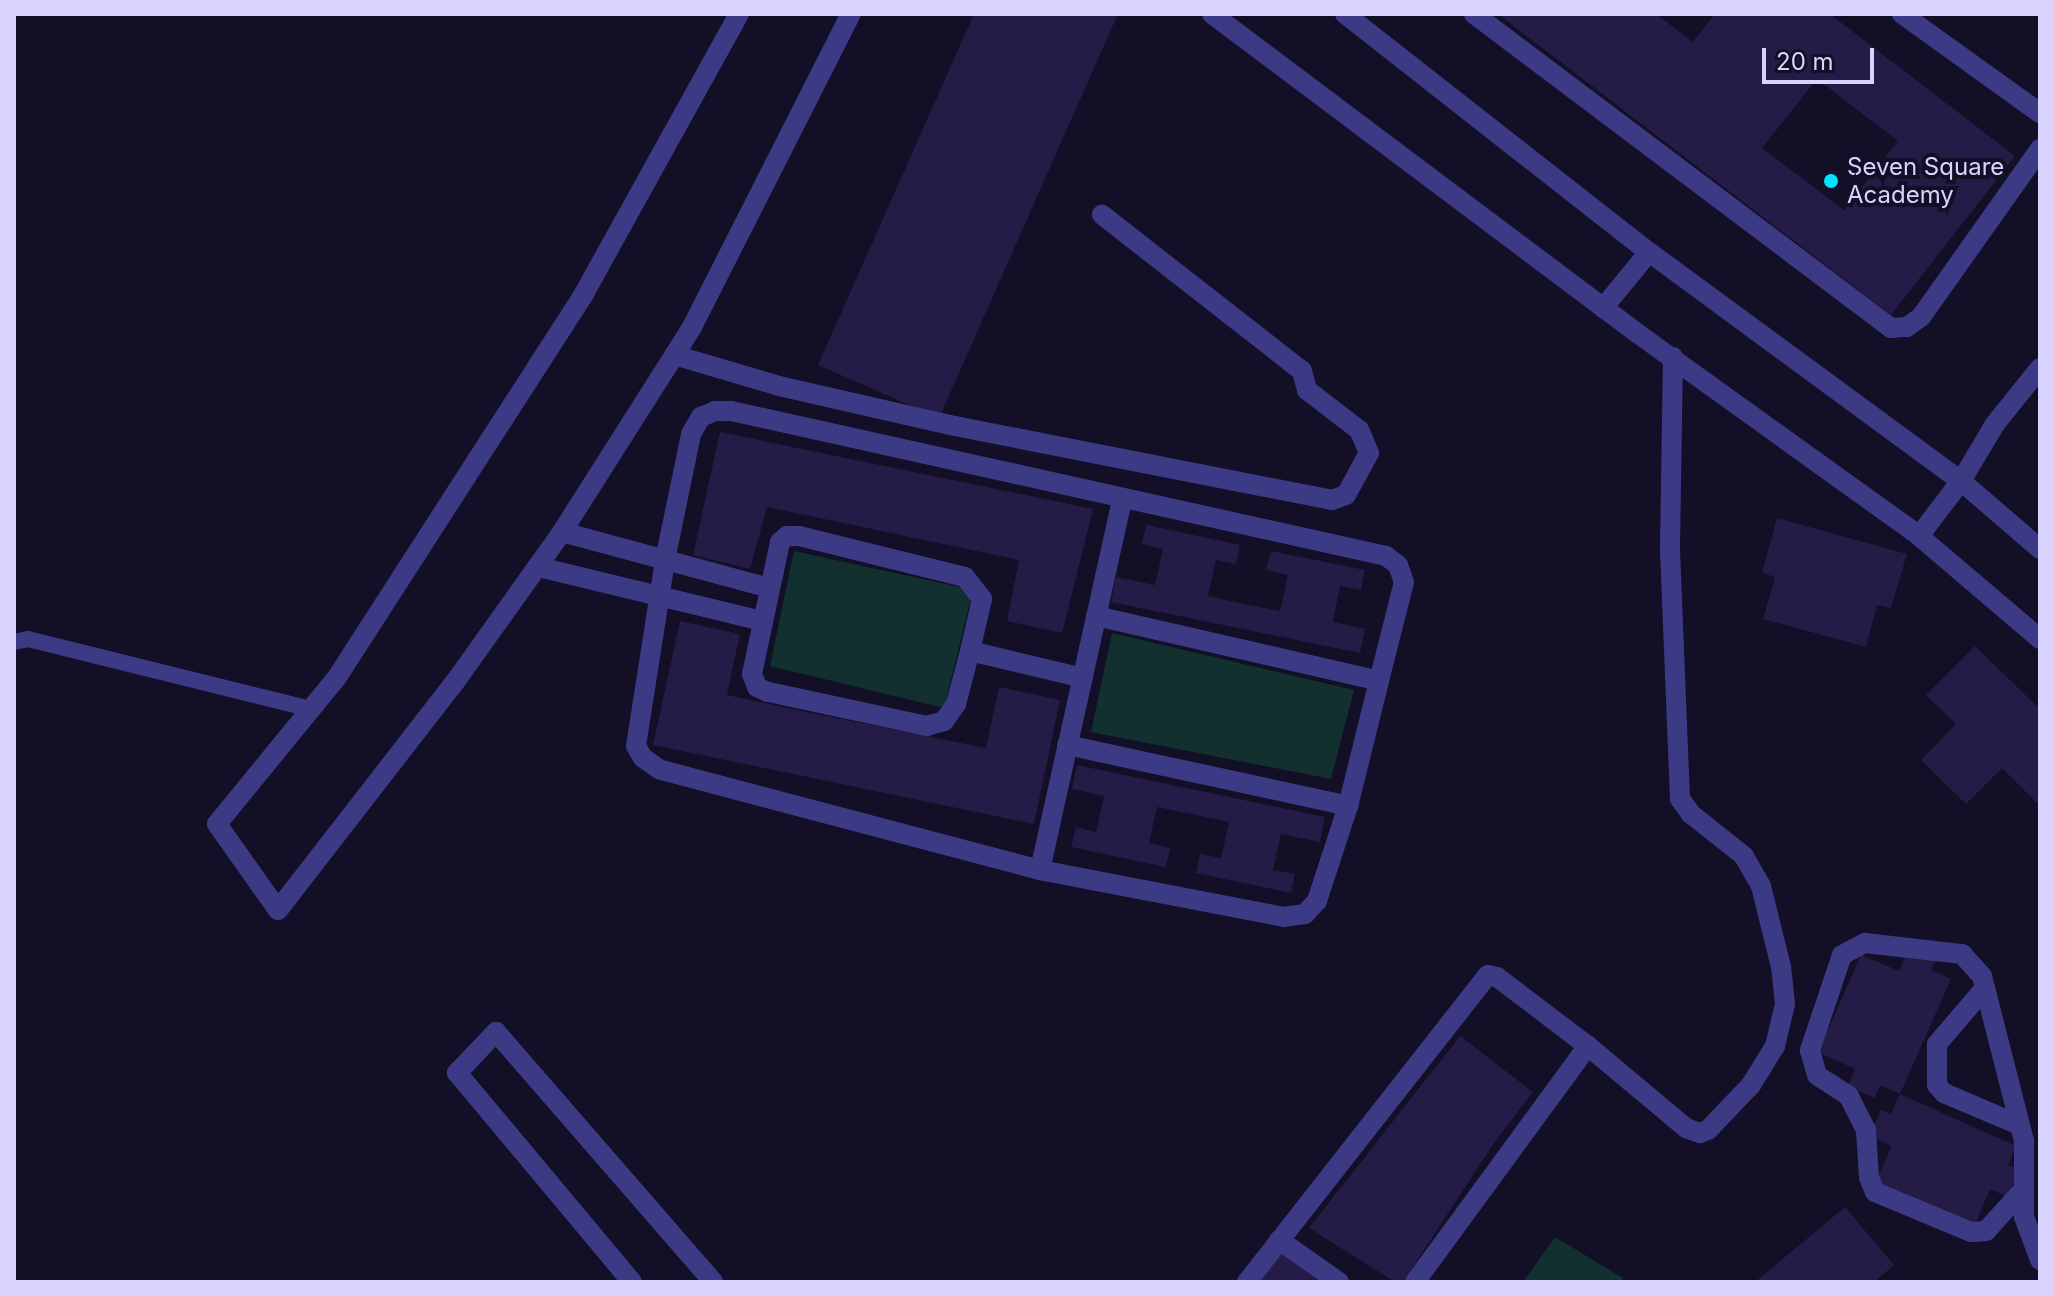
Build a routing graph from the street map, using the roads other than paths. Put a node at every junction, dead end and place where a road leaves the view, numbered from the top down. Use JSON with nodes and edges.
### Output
{"nodes":[{"id":1,"x":739,"y":14,"type":"edge"},
{"id":2,"x":851,"y":14,"type":"edge"},
{"id":3,"x":1212,"y":14,"type":"edge"},
{"id":4,"x":1345,"y":14,"type":"edge"},
{"id":5,"x":1474,"y":14,"type":"edge"},
{"id":6,"x":1902,"y":14,"type":"edge"},
{"id":7,"x":2040,"y":113,"type":"edge"},
{"id":8,"x":2040,"y":149,"type":"edge"},
{"id":9,"x":1102,"y":215,"type":"dead end"},
{"id":10,"x":1649,"y":252,"type":"junction"},
{"id":11,"x":1603,"y":308,"type":"junction"},
{"id":12,"x":674,"y":355,"type":"junction"},
{"id":13,"x":1673,"y":357,"type":"junction"},
{"id":14,"x":2040,"y":368,"type":"edge"},
{"id":15,"x":1961,"y":481,"type":"junction"},
{"id":16,"x":1122,"y":500,"type":"junction"},
{"id":17,"x":562,"y":532,"type":"junction"},
{"id":18,"x":1919,"y":536,"type":"junction"},
{"id":19,"x":2040,"y":549,"type":"edge"},
{"id":20,"x":665,"y":560,"type":"junction"},
{"id":21,"x":539,"y":567,"type":"junction"},
{"id":22,"x":769,"y":588,"type":"junction"},
{"id":23,"x":660,"y":597,"type":"junction"},
{"id":24,"x":1096,"y":616,"type":"junction"},
{"id":25,"x":762,"y":621,"type":"junction"},
{"id":26,"x":2040,"y":639,"type":"edge"},
{"id":27,"x":14,"y":642,"type":"edge"},
{"id":28,"x":970,"y":651,"type":"junction"},
{"id":29,"x":1083,"y":678,"type":"junction"},
{"id":30,"x":1379,"y":681,"type":"junction"},
{"id":31,"x":311,"y":709,"type":"junction"},
{"id":32,"x":1067,"y":745,"type":"junction"},
{"id":33,"x":1348,"y":806,"type":"junction"},
{"id":34,"x":1040,"y":870,"type":"junction"},
{"id":35,"x":1985,"y":988,"type":"junction"},
{"id":36,"x":1588,"y":1046,"type":"junction"},
{"id":37,"x":2019,"y":1125,"type":"junction"},
{"id":38,"x":2024,"y":1189,"type":"junction"},
{"id":39,"x":1279,"y":1240,"type":"junction"},
{"id":40,"x":2040,"y":1260,"type":"edge"},
{"id":41,"x":632,"y":1282,"type":"edge"},
{"id":42,"x":713,"y":1282,"type":"edge"},
{"id":43,"x":1247,"y":1282,"type":"edge"},
{"id":44,"x":1339,"y":1282,"type":"edge"},
{"id":45,"x":1415,"y":1282,"type":"edge"}],
"edges":[{"from":1,"to":31,"type":"street"},
{"from":2,"to":12,"type":"street"},
{"from":3,"to":11,"type":"street"},
{"from":4,"to":10,"type":"street"},
{"from":5,"to":8,"type":"street"},
{"from":6,"to":7,"type":"street"},
{"from":9,"to":12,"type":"street"},
{"from":10,"to":11,"type":"street"},
{"from":10,"to":15,"type":"street"},
{"from":11,"to":13,"type":"street"},
{"from":12,"to":17,"type":"street"},
{"from":13,"to":18,"type":"street"},
{"from":13,"to":36,"type":"street"},
{"from":14,"to":15,"type":"street"},
{"from":15,"to":18,"type":"street"},
{"from":15,"to":19,"type":"street"},
{"from":16,"to":20,"type":"street"},
{"from":16,"to":24,"type":"street"},
{"from":16,"to":30,"type":"street"},
{"from":17,"to":20,"type":"street"},
{"from":17,"to":21,"type":"street"},
{"from":18,"to":26,"type":"street"},
{"from":20,"to":22,"type":"street"},
{"from":20,"to":23,"type":"street"},
{"from":21,"to":23,"type":"street"},
{"from":21,"to":31,"type":"street"},
{"from":22,"to":25,"type":"street"},
{"from":22,"to":28,"type":"street"},
{"from":23,"to":25,"type":"street"},
{"from":23,"to":34,"type":"street"},
{"from":24,"to":29,"type":"street"},
{"from":24,"to":30,"type":"street"},
{"from":25,"to":28,"type":"street"},
{"from":27,"to":31,"type":"lane"},
{"from":28,"to":29,"type":"street"},
{"from":29,"to":32,"type":"street"},
{"from":30,"to":33,"type":"street"},
{"from":32,"to":33,"type":"street"},
{"from":32,"to":34,"type":"street"},
{"from":33,"to":34,"type":"street"},
{"from":35,"to":37,"type":"street"},
{"from":35,"to":37,"type":"street"},
{"from":35,"to":38,"type":"street"},
{"from":36,"to":39,"type":"street"},
{"from":36,"to":45,"type":"street"},
{"from":37,"to":38,"type":"street"},
{"from":38,"to":40,"type":"street"},
{"from":39,"to":43,"type":"street"},
{"from":39,"to":44,"type":"street"},
{"from":41,"to":42,"type":"street"}]}
